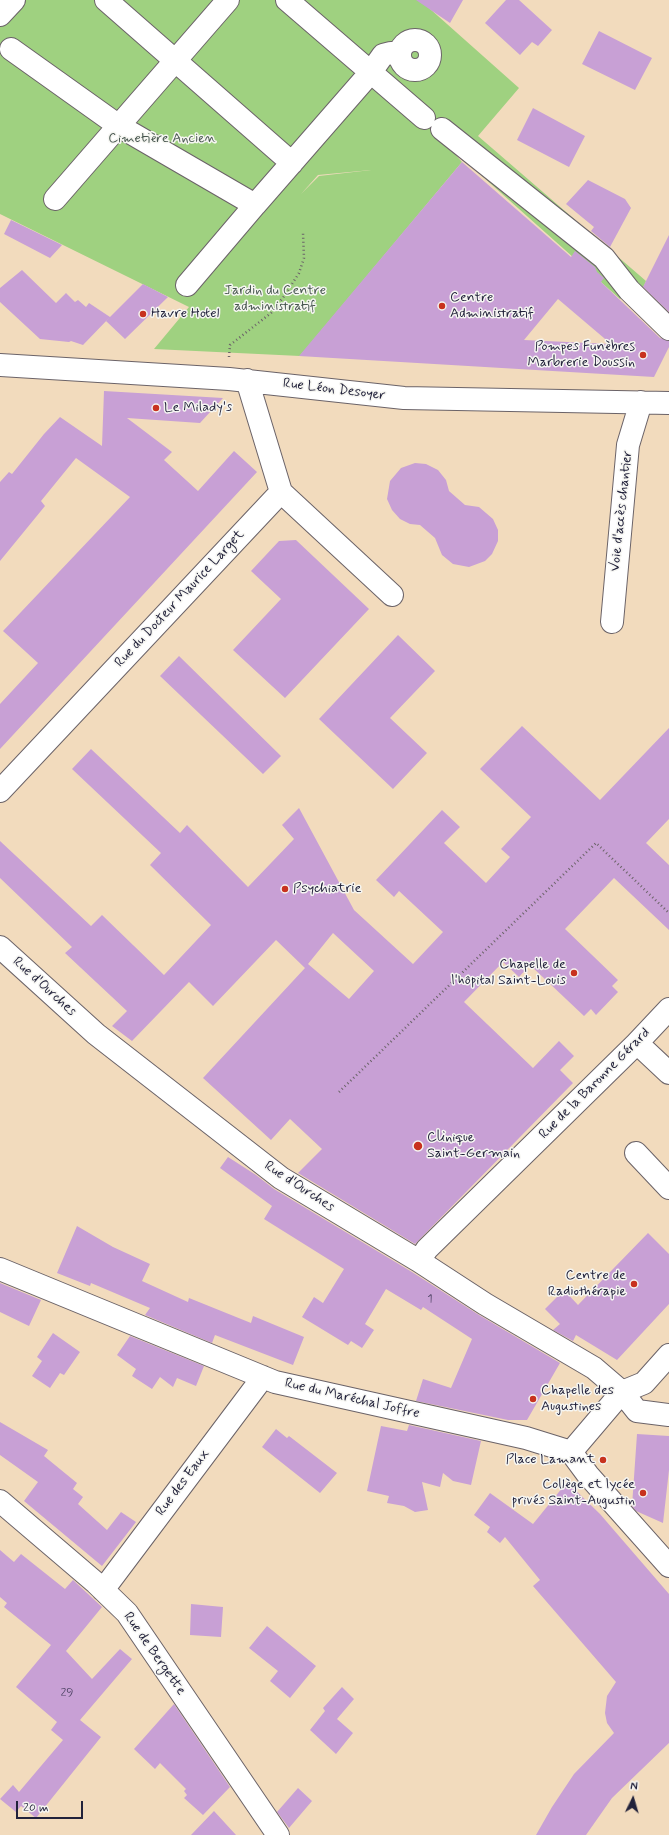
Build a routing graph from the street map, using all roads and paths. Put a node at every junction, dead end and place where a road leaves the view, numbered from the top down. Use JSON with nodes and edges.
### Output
{"nodes":[{"id":1,"x":14,"y":0,"type":"edge"},
{"id":2,"x":106,"y":0,"type":"edge"},
{"id":3,"x":228,"y":0,"type":"edge"},
{"id":4,"x":287,"y":0,"type":"edge"},
{"id":5,"x":0,"y":15,"type":"edge"},
{"id":6,"x":11,"y":49,"type":"dead end"},
{"id":7,"x":399,"y":54,"type":"dead end"},
{"id":8,"x":176,"y":61,"type":"junction"},
{"id":9,"x":371,"y":72,"type":"junction"},
{"id":10,"x":119,"y":126,"type":"junction"},
{"id":11,"x":292,"y":163,"type":"junction"},
{"id":12,"x":56,"y":200,"type":"dead end"},
{"id":13,"x":255,"y":205,"type":"junction"},
{"id":14,"x":303,"y":233,"type":"dead end"},
{"id":15,"x":187,"y":285,"type":"dead end"},
{"id":16,"x":669,"y":329,"type":"edge"},
{"id":17,"x":229,"y":360,"type":"dead end"},
{"id":18,"x":0,"y":365,"type":"edge"},
{"id":19,"x":247,"y":380,"type":"junction"},
{"id":20,"x":641,"y":402,"type":"junction"},
{"id":21,"x":669,"y":403,"type":"edge"},
{"id":22,"x":281,"y":492,"type":"junction"},
{"id":23,"x":392,"y":595,"type":"dead end"},
{"id":24,"x":612,"y":622,"type":"dead end"},
{"id":25,"x":0,"y":791,"type":"edge"},
{"id":26,"x":669,"y":913,"type":"edge"},
{"id":27,"x":0,"y":947,"type":"edge"},
{"id":28,"x":669,"y":1009,"type":"edge"},
{"id":29,"x":637,"y":1043,"type":"junction"},
{"id":30,"x":669,"y":1074,"type":"edge"},
{"id":31,"x":338,"y":1092,"type":"dead end"},
{"id":32,"x":669,"y":1172,"type":"edge"},
{"id":33,"x":669,"y":1188,"type":"edge"},
{"id":34,"x":419,"y":1261,"type":"junction"},
{"id":35,"x":0,"y":1269,"type":"edge"},
{"id":36,"x":669,"y":1355,"type":"edge"},
{"id":37,"x":263,"y":1377,"type":"junction"},
{"id":38,"x":622,"y":1392,"type":"junction"},
{"id":39,"x":669,"y":1415,"type":"edge"},
{"id":40,"x":571,"y":1452,"type":"junction"},
{"id":41,"x":0,"y":1501,"type":"edge"},
{"id":42,"x":669,"y":1566,"type":"edge"},
{"id":43,"x":103,"y":1590,"type":"junction"},
{"id":44,"x":278,"y":1835,"type":"edge"}],
"edges":[{"from":1,"to":5,"type":"street"},
{"from":2,"to":8,"type":"street"},
{"from":3,"to":8,"type":"street"},
{"from":4,"to":9,"type":"street"},
{"from":6,"to":10,"type":"street"},
{"from":7,"to":9,"type":"street"},
{"from":8,"to":10,"type":"street"},
{"from":8,"to":11,"type":"street"},
{"from":9,"to":11,"type":"street"},
{"from":9,"to":16,"type":"street"},
{"from":10,"to":12,"type":"street"},
{"from":10,"to":13,"type":"street"},
{"from":11,"to":13,"type":"street"},
{"from":13,"to":15,"type":"street"},
{"from":14,"to":17,"type":"path"},
{"from":18,"to":19,"type":"street","name":"Rue Léon Desoyer"},
{"from":19,"to":20,"type":"street","name":"Rue Léon Desoyer"},
{"from":19,"to":22,"type":"street"},
{"from":20,"to":21,"type":"street","name":"Rue Léon Desoyer"},
{"from":20,"to":24,"type":"street","name":"Voie d'accès chantier"},
{"from":22,"to":23,"type":"street"},
{"from":22,"to":25,"type":"street","name":"Rue du Docteur Maurice Larget"},
{"from":26,"to":31,"type":"path"},
{"from":27,"to":34,"type":"street","name":"Rue d'Ourches"},
{"from":28,"to":29,"type":"street","name":"Rue de la Baronne Gérard"},
{"from":29,"to":30,"type":"street"},
{"from":29,"to":34,"type":"street","name":"Rue de la Baronne Gérard"},
{"from":32,"to":33,"type":"street"},
{"from":34,"to":38,"type":"street","name":"Rue d'Ourches"},
{"from":35,"to":37,"type":"street","name":"Rue du Maréchal Joffre"},
{"from":36,"to":38,"type":"street"},
{"from":37,"to":40,"type":"street","name":"Rue du Maréchal Joffre"},
{"from":37,"to":43,"type":"street","name":"Rue des Eaux"},
{"from":38,"to":39,"type":"street","name":"Rue d'Ourches"},
{"from":38,"to":40,"type":"street"},
{"from":40,"to":42,"type":"street"},
{"from":41,"to":43,"type":"street","name":"Rue de Bergette"},
{"from":43,"to":44,"type":"street","name":"Rue de Bergette"}]}
